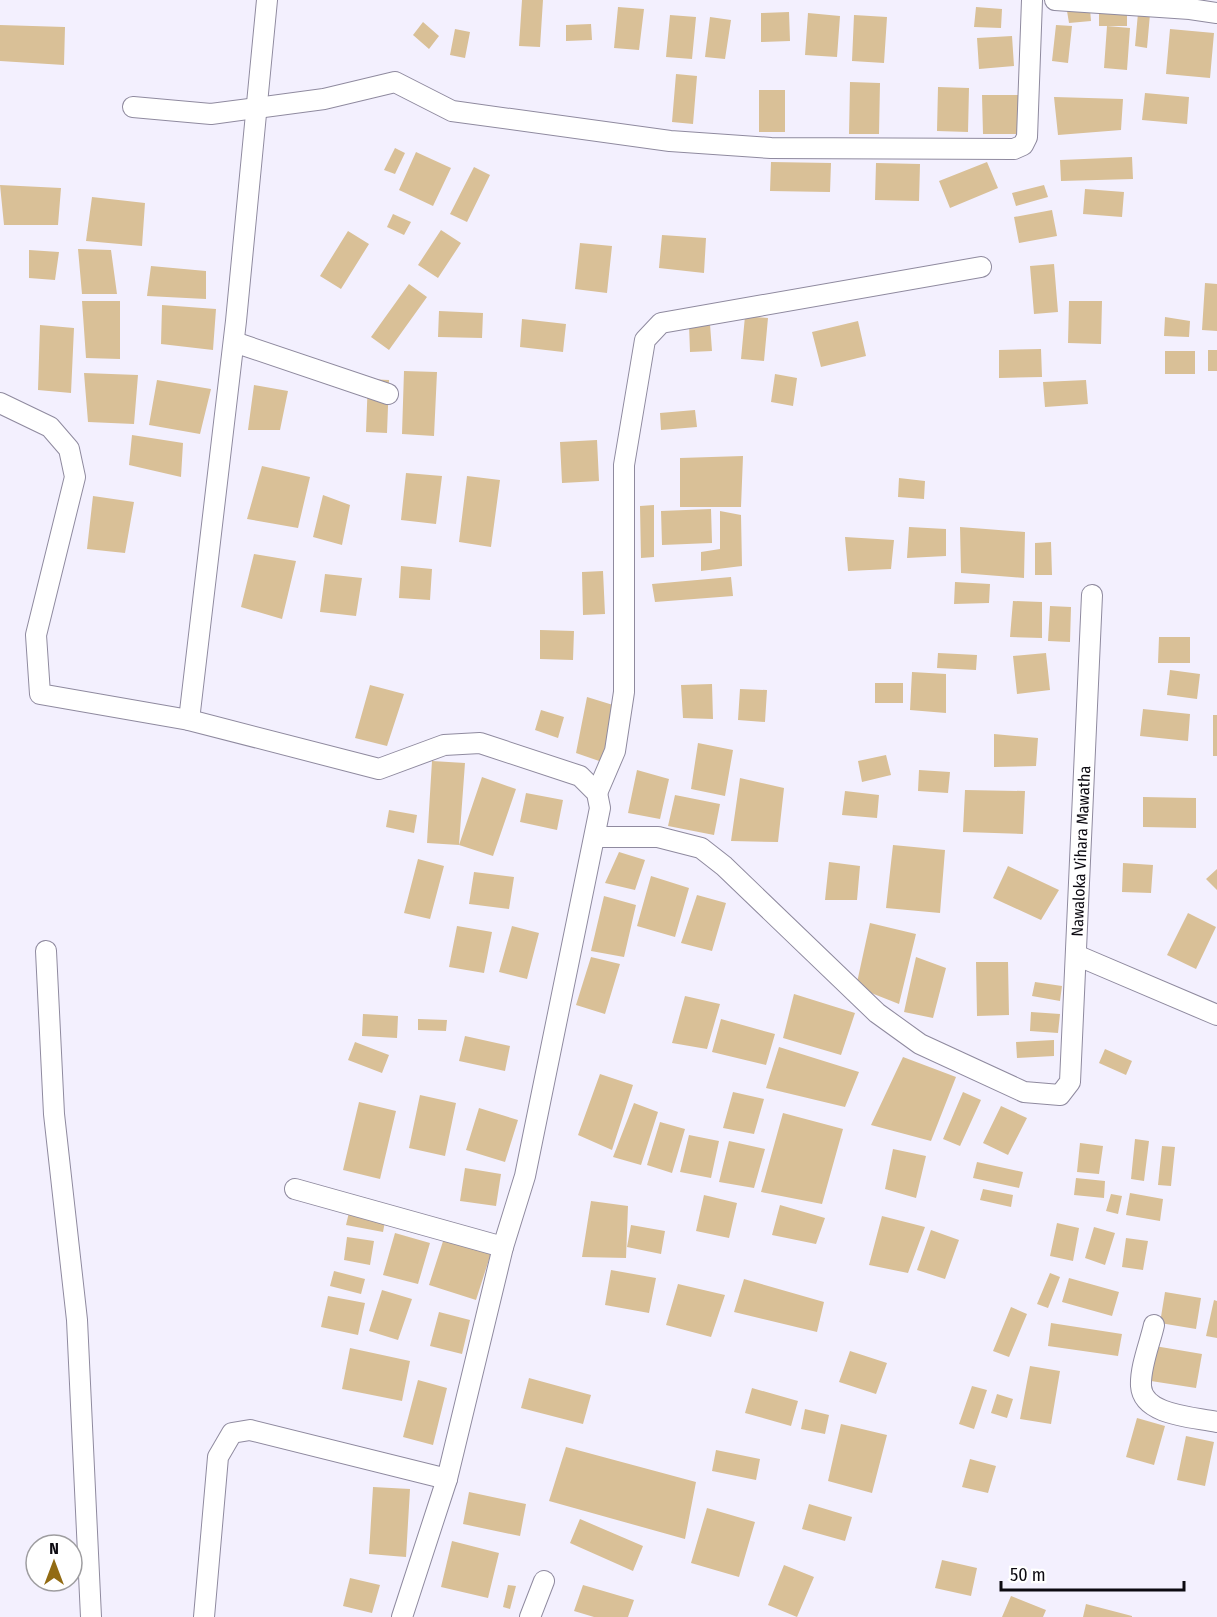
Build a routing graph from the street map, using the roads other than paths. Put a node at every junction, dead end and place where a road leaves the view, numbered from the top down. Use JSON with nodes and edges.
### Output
{"nodes":[{"id":1,"x":267,"y":0,"type":"edge"},
{"id":2,"x":1032,"y":0,"type":"edge"},
{"id":3,"x":1055,"y":0,"type":"edge"},
{"id":4,"x":1217,"y":13,"type":"edge"},
{"id":5,"x":133,"y":107,"type":"dead end"},
{"id":6,"x":257,"y":108,"type":"junction"},
{"id":7,"x":981,"y":267,"type":"dead end"},
{"id":8,"x":234,"y":342,"type":"junction"},
{"id":9,"x":388,"y":394,"type":"dead end"},
{"id":10,"x":0,"y":403,"type":"edge"},
{"id":11,"x":1092,"y":595,"type":"dead end"},
{"id":12,"x":189,"y":720,"type":"junction"},
{"id":13,"x":597,"y":793,"type":"junction"},
{"id":14,"x":595,"y":837,"type":"junction"},
{"id":15,"x":46,"y":951,"type":"dead end"},
{"id":16,"x":1076,"y":955,"type":"junction"},
{"id":17,"x":1217,"y":1015,"type":"edge"},
{"id":18,"x":295,"y":1189,"type":"dead end"},
{"id":19,"x":503,"y":1247,"type":"junction"},
{"id":20,"x":1154,"y":1325,"type":"dead end"},
{"id":21,"x":1217,"y":1422,"type":"edge"},
{"id":22,"x":447,"y":1479,"type":"junction"},
{"id":23,"x":544,"y":1581,"type":"dead end"},
{"id":24,"x":91,"y":1617,"type":"edge"},
{"id":25,"x":204,"y":1617,"type":"edge"},
{"id":26,"x":402,"y":1617,"type":"edge"},
{"id":27,"x":530,"y":1617,"type":"edge"}],
"edges":[{"from":1,"to":6,"type":"street"},
{"from":2,"to":6,"type":"street"},
{"from":3,"to":4,"type":"street"},
{"from":5,"to":6,"type":"street"},
{"from":6,"to":8,"type":"street"},
{"from":7,"to":13,"type":"street"},
{"from":8,"to":9,"type":"street"},
{"from":8,"to":12,"type":"street"},
{"from":10,"to":12,"type":"street"},
{"from":11,"to":16,"type":"street","name":"Nawaloka Vihara Mawatha"},
{"from":12,"to":13,"type":"street"},
{"from":13,"to":14,"type":"street"},
{"from":14,"to":16,"type":"street"},
{"from":14,"to":19,"type":"street"},
{"from":15,"to":24,"type":"street"},
{"from":16,"to":17,"type":"street","name":"Nawaloka Vihara Mawatha"},
{"from":18,"to":19,"type":"street"},
{"from":19,"to":22,"type":"street"},
{"from":20,"to":21,"type":"street"},
{"from":22,"to":25,"type":"street"},
{"from":22,"to":26,"type":"street"},
{"from":23,"to":27,"type":"street"}]}
